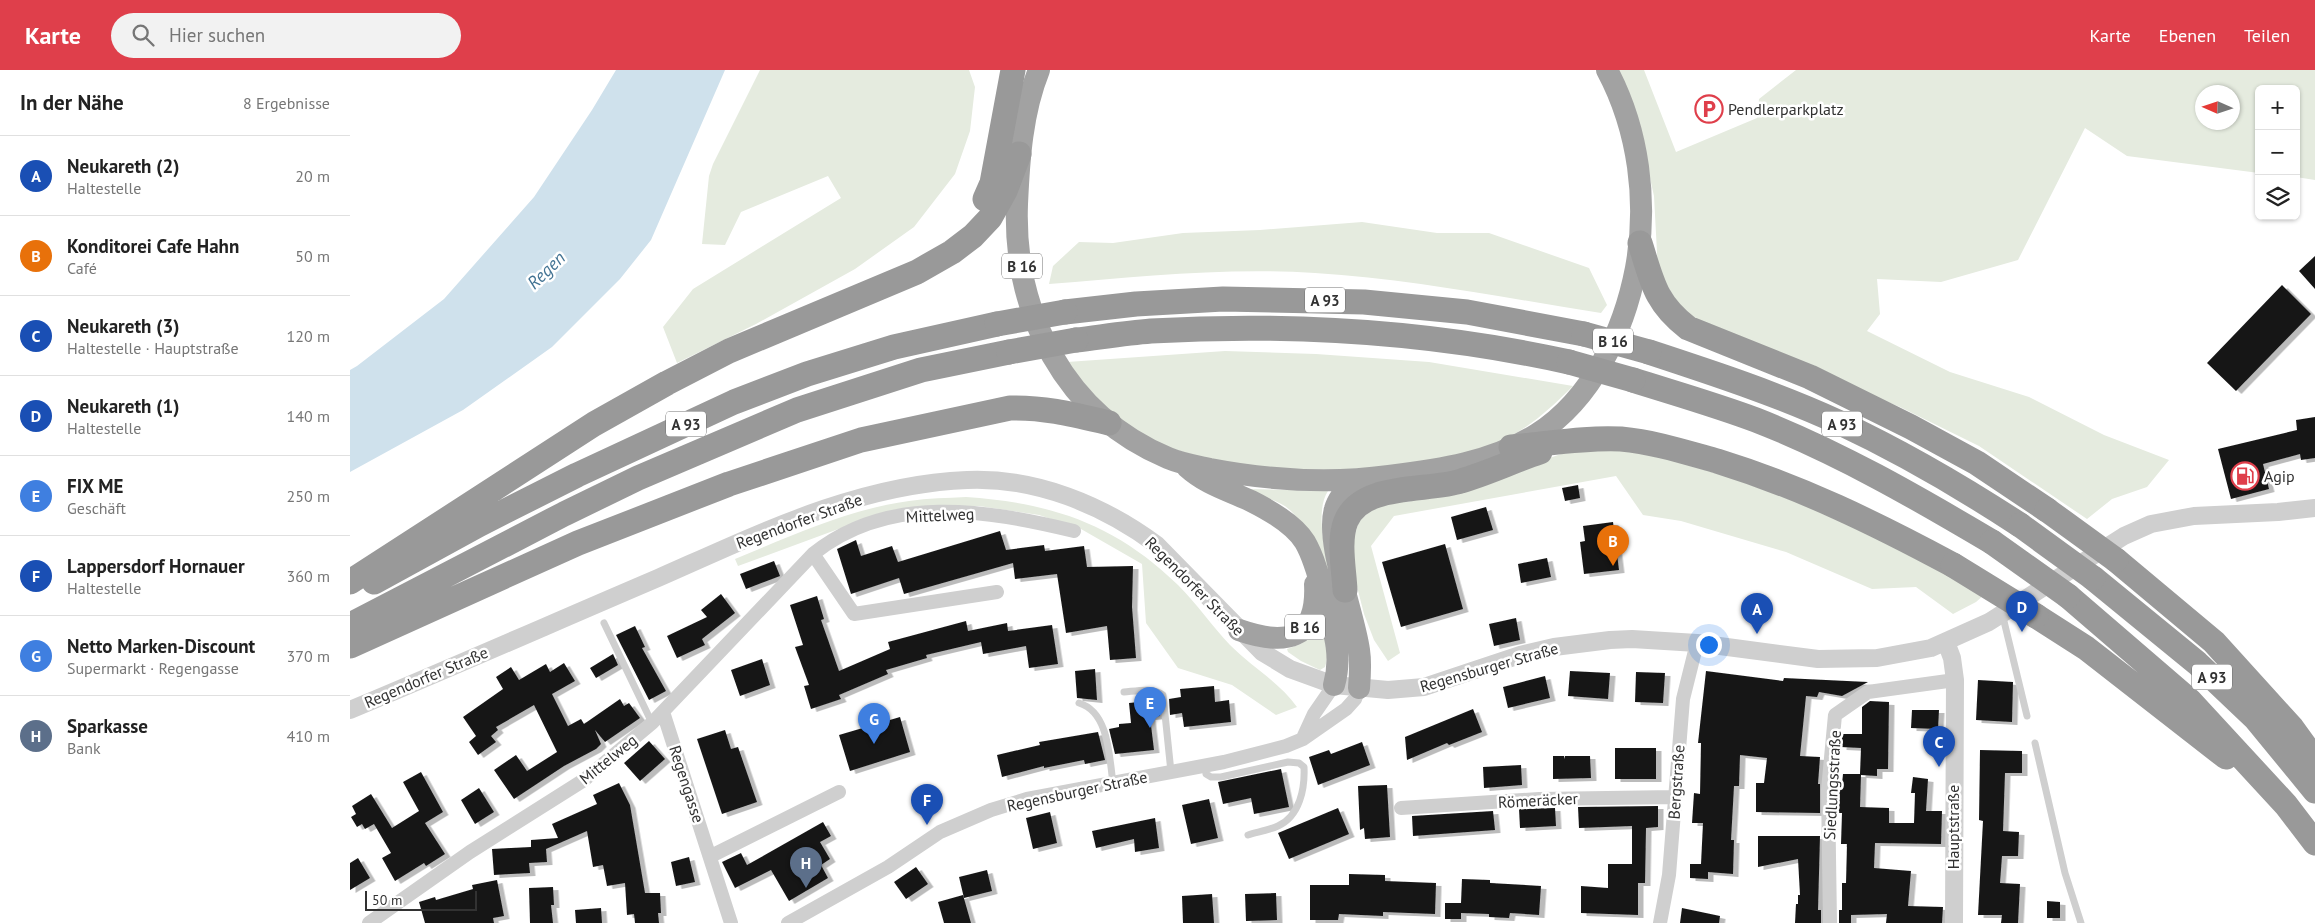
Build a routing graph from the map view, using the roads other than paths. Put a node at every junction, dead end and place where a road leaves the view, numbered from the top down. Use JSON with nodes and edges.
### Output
{"nodes":[{"id":1,"x":1013,"y":70,"type":"edge"},
{"id":2,"x":1607,"y":70,"type":"edge"},
{"id":3,"x":1035,"y":74,"type":"edge"},
{"id":4,"x":1019,"y":154,"type":"junction"},
{"id":5,"x":1640,"y":243,"type":"junction"},
{"id":6,"x":952,"y":252,"type":"junction"},
{"id":7,"x":1109,"y":423,"type":"junction"},
{"id":8,"x":1564,"y":443,"type":"junction"},
{"id":9,"x":1511,"y":448,"type":"junction"},
{"id":10,"x":1183,"y":464,"type":"junction"},
{"id":11,"x":1354,"y":481,"type":"junction"},
{"id":12,"x":2315,"y":508,"type":"edge"},
{"id":13,"x":1074,"y":530,"type":"dead end"},
{"id":14,"x":813,"y":554,"type":"junction"},
{"id":15,"x":1312,"y":558,"type":"junction"},
{"id":16,"x":350,"y":582,"type":"edge"},
{"id":17,"x":1345,"y":590,"type":"junction"},
{"id":18,"x":997,"y":592,"type":"dead end"},
{"id":19,"x":350,"y":594,"type":"edge"},
{"id":20,"x":2002,"y":613,"type":"junction"},
{"id":21,"x":604,"y":623,"type":"dead end"},
{"id":22,"x":350,"y":625,"type":"edge"},
{"id":23,"x":1239,"y":630,"type":"junction"},
{"id":24,"x":1946,"y":642,"type":"junction"},
{"id":25,"x":1697,"y":643,"type":"junction"},
{"id":26,"x":350,"y":646,"type":"edge"},
{"id":27,"x":1955,"y":680,"type":"junction"},
{"id":28,"x":1334,"y":685,"type":"junction"},
{"id":29,"x":1359,"y":688,"type":"junction"},
{"id":30,"x":1124,"y":692,"type":"dead end"},
{"id":31,"x":1079,"y":703,"type":"dead end"},
{"id":32,"x":350,"y":710,"type":"edge"},
{"id":33,"x":663,"y":712,"type":"junction"},
{"id":34,"x":2027,"y":716,"type":"dead end"},
{"id":35,"x":652,"y":722,"type":"junction"},
{"id":36,"x":1302,"y":740,"type":"junction"},
{"id":37,"x":2035,"y":743,"type":"dead end"},
{"id":38,"x":2315,"y":760,"type":"edge"},
{"id":39,"x":1205,"y":765,"type":"junction"},
{"id":40,"x":1171,"y":772,"type":"junction"},
{"id":41,"x":1113,"y":783,"type":"junction"},
{"id":42,"x":2315,"y":791,"type":"edge"},
{"id":43,"x":839,"y":792,"type":"dead end"},
{"id":44,"x":1675,"y":797,"type":"junction"},
{"id":45,"x":2286,"y":805,"type":"junction"},
{"id":46,"x":1401,"y":808,"type":"dead end"},
{"id":47,"x":1248,"y":835,"type":"dead end"},
{"id":48,"x":2315,"y":843,"type":"edge"},
{"id":49,"x":711,"y":856,"type":"junction"},
{"id":50,"x":369,"y":923,"type":"edge"},
{"id":51,"x":731,"y":923,"type":"edge"},
{"id":52,"x":788,"y":923,"type":"edge"},
{"id":53,"x":1660,"y":923,"type":"edge"},
{"id":54,"x":1830,"y":923,"type":"edge"},
{"id":55,"x":1954,"y":923,"type":"edge"},
{"id":56,"x":2081,"y":923,"type":"edge"}],
"edges":[{"from":1,"to":6,"type":"highway"},
{"from":2,"to":5,"type":"highway","number":"B 16"},
{"from":3,"to":4,"type":"highway","number":"B 16"},
{"from":4,"to":6,"type":"highway"},
{"from":4,"to":7,"type":"highway","number":"B 16"},
{"from":5,"to":9,"type":"highway","number":"B 16"},
{"from":5,"to":38,"type":"highway","bridge":true},
{"from":6,"to":16,"type":"highway"},
{"from":7,"to":10,"type":"highway","number":"B 16"},
{"from":7,"to":26,"type":"highway"},
{"from":8,"to":9,"type":"highway"},
{"from":8,"to":17,"type":"highway"},
{"from":8,"to":45,"type":"highway","bridge":true},
{"from":9,"to":11,"type":"highway","number":"B 16"},
{"from":10,"to":11,"type":"highway","number":"B 16"},
{"from":10,"to":15,"type":"highway","number":"B 16"},
{"from":11,"to":17,"type":"highway"},
{"from":12,"to":20,"type":"street","name":"Regensburger Straße"},
{"from":13,"to":14,"type":"street","name":"Mittelweg"},
{"from":14,"to":18,"type":"street"},
{"from":14,"to":33,"type":"street","name":"Mittelweg"},
{"from":15,"to":23,"type":"highway","number":"B 16"},
{"from":15,"to":28,"type":"highway","number":"B 16"},
{"from":17,"to":29,"type":"highway"},
{"from":19,"to":42,"type":"highway","number":"A 93","bridge":true},
{"from":20,"to":24,"type":"street","name":"Regensburger Straße"},
{"from":20,"to":34,"type":"lane"},
{"from":21,"to":35,"type":"lane"},
{"from":22,"to":45,"type":"highway","number":"A 93","bridge":true},
{"from":23,"to":28,"type":"street","name":"Regendorfer Straße"},
{"from":23,"to":32,"type":"street","name":"Regendorfer Straße"},
{"from":24,"to":25,"type":"street","name":"Regensburger Straße"},
{"from":24,"to":27,"type":"street","name":"Hauptstraße"},
{"from":25,"to":29,"type":"street","name":"Regensburger Straße"},
{"from":25,"to":44,"type":"street","name":"Bergstraße"},
{"from":27,"to":54,"type":"street","name":"Siedlungsstraße"},
{"from":27,"to":55,"type":"street","name":"Hauptstraße"},
{"from":28,"to":29,"type":"street","name":"Regensburger Straße"},
{"from":28,"to":36,"type":"street"},
{"from":29,"to":36,"type":"street","name":"Regensburger Straße"},
{"from":30,"to":40,"type":"lane"},
{"from":31,"to":41,"type":"lane"},
{"from":33,"to":35,"type":"street","name":"Mittelweg"},
{"from":33,"to":49,"type":"street","name":"Regengasse"},
{"from":35,"to":50,"type":"street","name":"Mittelweg"},
{"from":36,"to":39,"type":"street","name":"Regensburger Straße"},
{"from":37,"to":56,"type":"lane"},
{"from":39,"to":40,"type":"street","name":"Regensburger Straße"},
{"from":39,"to":47,"type":"lane"},
{"from":40,"to":41,"type":"street","name":"Regensburger Straße"},
{"from":41,"to":52,"type":"street","name":"Regensburger Straße"},
{"from":43,"to":49,"type":"street"},
{"from":44,"to":46,"type":"street","name":"Römeräcker"},
{"from":44,"to":53,"type":"street","name":"Bergstraße"},
{"from":45,"to":48,"type":"highway","number":"A 93"},
{"from":49,"to":51,"type":"street","name":"Regengasse"}]}
